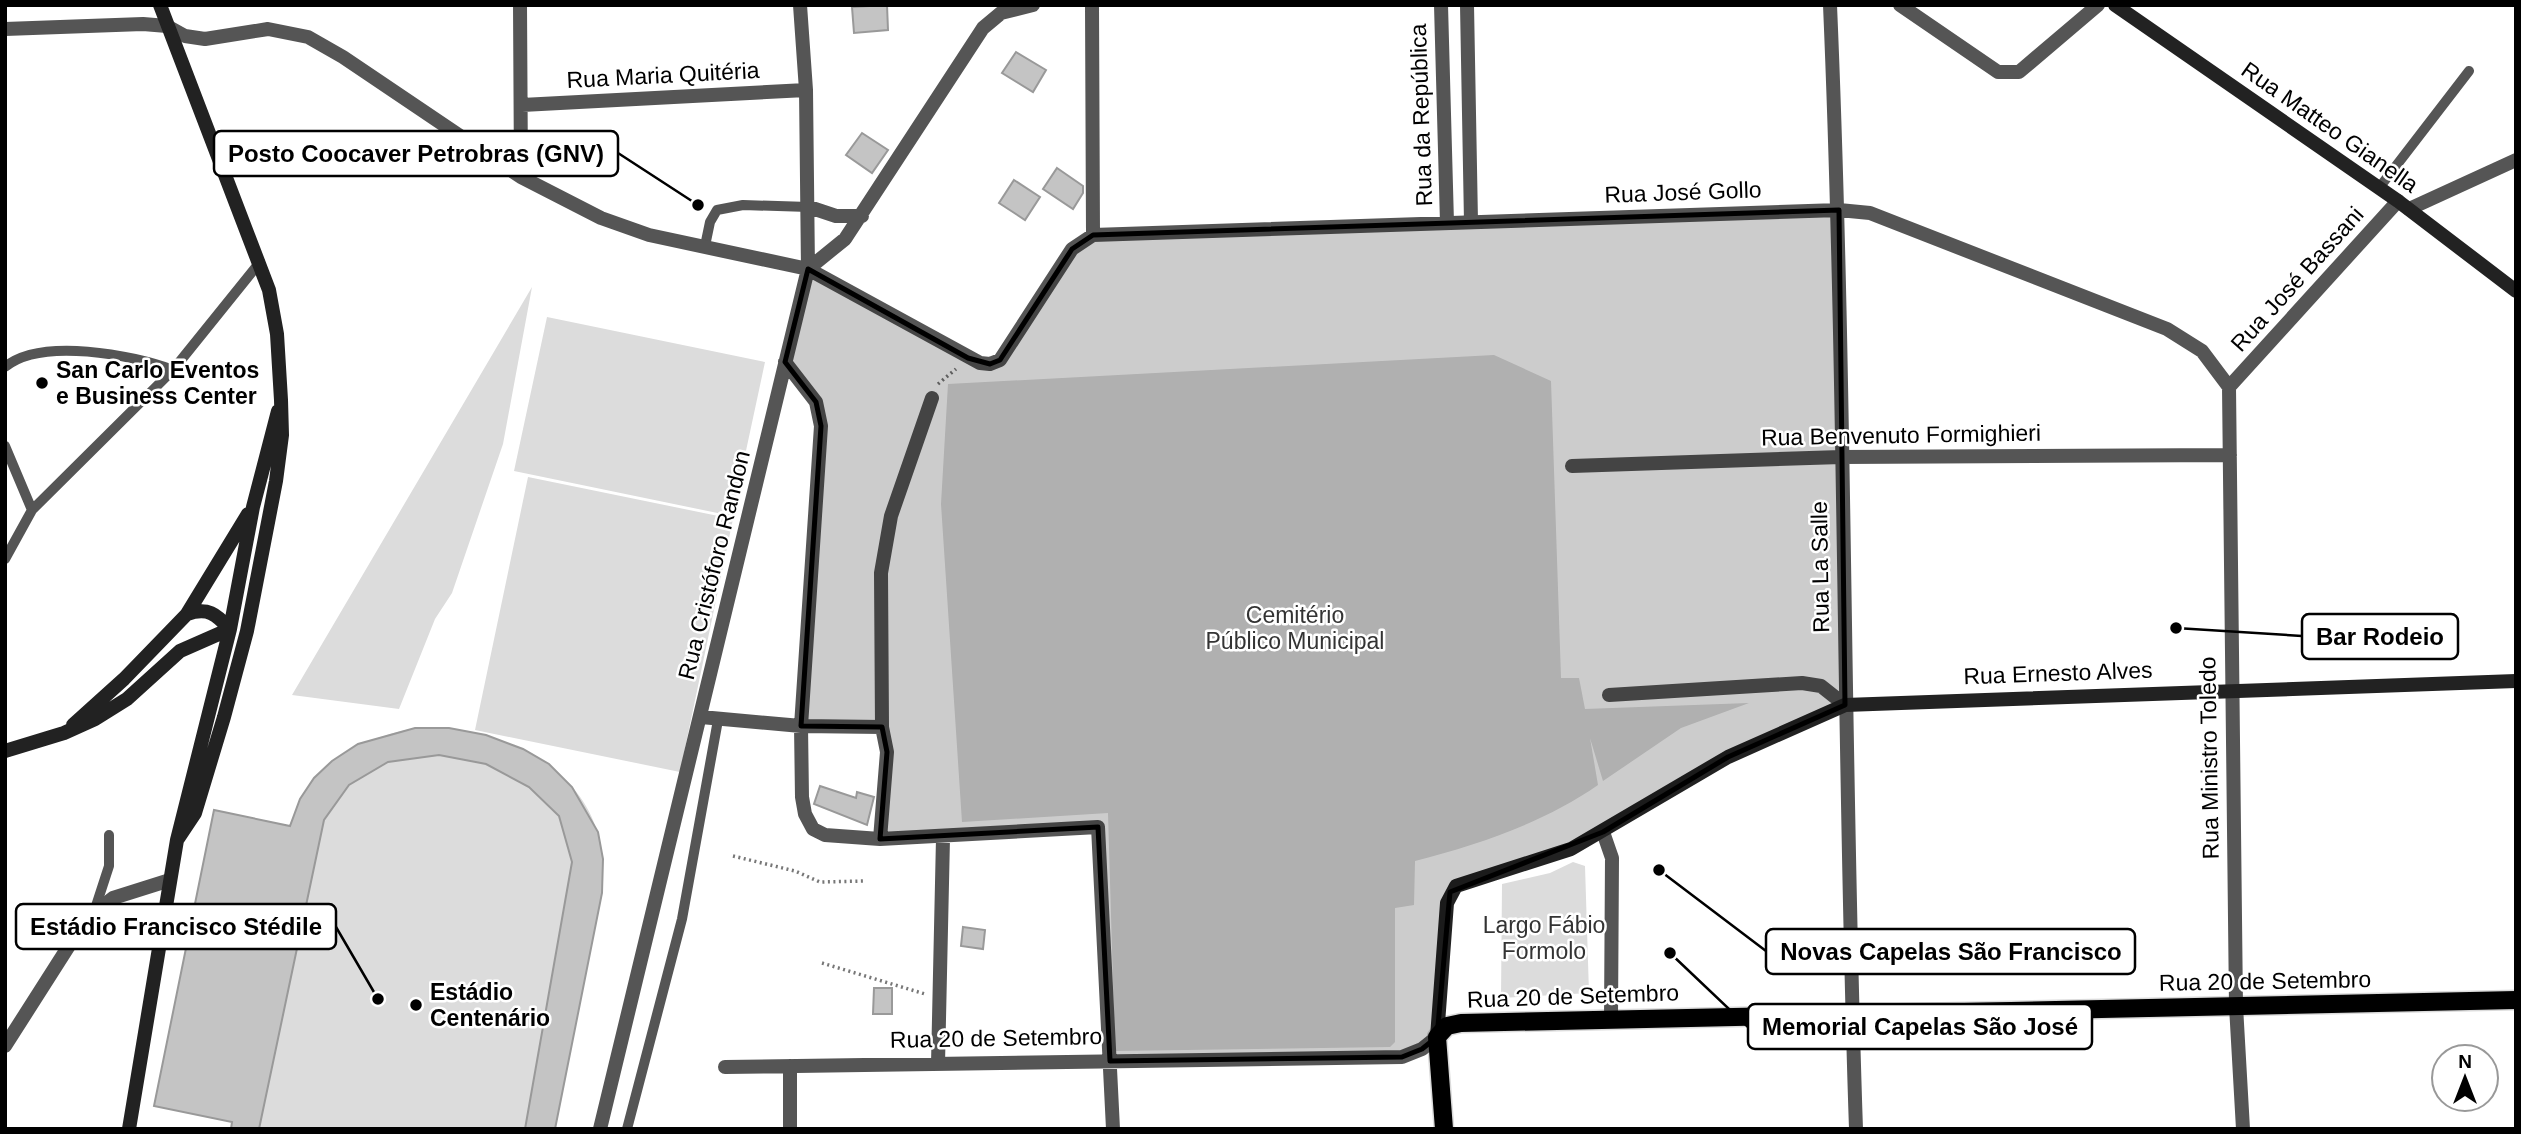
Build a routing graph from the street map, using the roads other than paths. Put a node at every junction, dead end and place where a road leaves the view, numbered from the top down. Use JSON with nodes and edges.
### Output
{"nodes":[{"id":1,"x":160,"y":5,"type":"edge"},
{"id":2,"x":520,"y":5,"type":"edge"},
{"id":3,"x":800,"y":5,"type":"edge"},
{"id":4,"x":1033,"y":5,"type":"edge"},
{"id":5,"x":1092,"y":5,"type":"edge"},
{"id":6,"x":1441,"y":5,"type":"edge"},
{"id":7,"x":1467,"y":5,"type":"edge"},
{"id":8,"x":1830,"y":5,"type":"edge"},
{"id":9,"x":1900,"y":5,"type":"edge"},
{"id":10,"x":2098,"y":5,"type":"edge"},
{"id":11,"x":2115,"y":5,"type":"edge"},
{"id":12,"x":167,"y":26,"type":"junction"},
{"id":13,"x":5,"y":29,"type":"edge"},
{"id":14,"x":2469,"y":71,"type":"dead end"},
{"id":15,"x":806,"y":90,"type":"junction"},
{"id":16,"x":522,"y":105,"type":"junction"},
{"id":17,"x":2516,"y":160,"type":"edge"},
{"id":18,"x":521,"y":177,"type":"junction"},
{"id":19,"x":2379,"y":188,"type":"junction"},
{"id":20,"x":2404,"y":205,"type":"junction"},
{"id":21,"x":809,"y":207,"type":"junction"},
{"id":22,"x":1839,"y":210,"type":"junction"},
{"id":23,"x":862,"y":216,"type":"junction"},
{"id":24,"x":1471,"y":222,"type":"junction"},
{"id":25,"x":1447,"y":223,"type":"junction"},
{"id":26,"x":1093,"y":235,"type":"junction"},
{"id":27,"x":705,"y":246,"type":"junction"},
{"id":28,"x":260,"y":262,"type":"junction"},
{"id":29,"x":808,"y":269,"type":"junction"},
{"id":30,"x":2516,"y":290,"type":"edge"},
{"id":31,"x":785,"y":362,"type":"junction"},
{"id":32,"x":5,"y":367,"type":"edge"},
{"id":33,"x":173,"y":370,"type":"junction"},
{"id":34,"x":2229,"y":387,"type":"junction"},
{"id":35,"x":932,"y":398,"type":"road end"},
{"id":36,"x":281,"y":400,"type":"junction"},
{"id":37,"x":5,"y":446,"type":"edge"},
{"id":38,"x":2230,"y":455,"type":"junction"},
{"id":39,"x":1841,"y":457,"type":"junction"},
{"id":40,"x":1573,"y":466,"type":"dead end"},
{"id":41,"x":253,"y":507,"type":"junction"},
{"id":42,"x":32,"y":510,"type":"junction"},
{"id":43,"x":264,"y":552,"type":"junction"},
{"id":44,"x":5,"y":558,"type":"edge"},
{"id":45,"x":187,"y":614,"type":"junction"},
{"id":46,"x":230,"y":629,"type":"junction"},
{"id":47,"x":200,"y":641,"type":"junction"},
{"id":48,"x":221,"y":666,"type":"junction"},
{"id":49,"x":2516,"y":681,"type":"edge"},
{"id":50,"x":2230,"y":689,"type":"junction"},
{"id":51,"x":1609,"y":695,"type":"dead end"},
{"id":52,"x":1845,"y":705,"type":"junction"},
{"id":53,"x":224,"y":717,"type":"junction"},
{"id":54,"x":701,"y":717,"type":"junction"},
{"id":55,"x":718,"y":720,"type":"junction"},
{"id":56,"x":801,"y":726,"type":"junction"},
{"id":57,"x":882,"y":727,"type":"junction"},
{"id":58,"x":64,"y":733,"type":"junction"},
{"id":59,"x":5,"y":751,"type":"edge"},
{"id":60,"x":1603,"y":832,"type":"junction"},
{"id":61,"x":109,"y":835,"type":"dead end"},
{"id":62,"x":943,"y":838,"type":"junction"},
{"id":63,"x":880,"y":839,"type":"junction"},
{"id":64,"x":177,"y":840,"type":"junction"},
{"id":65,"x":170,"y":880,"type":"junction"},
{"id":66,"x":94,"y":912,"type":"junction"},
{"id":67,"x":2516,"y":1000,"type":"edge"},
{"id":68,"x":2236,"y":1006,"type":"junction"},
{"id":69,"x":1852,"y":1014,"type":"junction"},
{"id":70,"x":1611,"y":1020,"type":"junction"},
{"id":71,"x":1437,"y":1037,"type":"junction"},
{"id":72,"x":5,"y":1046,"type":"edge"},
{"id":73,"x":1110,"y":1061,"type":"junction"},
{"id":74,"x":938,"y":1063,"type":"junction"},
{"id":75,"x":790,"y":1066,"type":"junction"},
{"id":76,"x":725,"y":1067,"type":"dead end"},
{"id":77,"x":129,"y":1129,"type":"edge"},
{"id":78,"x":600,"y":1129,"type":"edge"},
{"id":79,"x":627,"y":1129,"type":"edge"},
{"id":80,"x":790,"y":1129,"type":"edge"},
{"id":81,"x":1113,"y":1129,"type":"edge"},
{"id":82,"x":1444,"y":1129,"type":"edge"},
{"id":83,"x":1856,"y":1129,"type":"edge"},
{"id":84,"x":2243,"y":1129,"type":"edge"}],
"edges":[{"from":1,"to":12,"type":"main road"},
{"from":2,"to":16,"type":"street"},
{"from":3,"to":15,"type":"street","name":"Rua Cristóforo Randon"},
{"from":4,"to":23,"type":"street"},
{"from":5,"to":26,"type":"street"},
{"from":6,"to":25,"type":"street","name":"Rua da República"},
{"from":7,"to":24,"type":"street","name":"Rua da República"},
{"from":8,"to":22,"type":"street","name":"Rua La Salle"},
{"from":9,"to":10,"type":"street"},
{"from":11,"to":19,"type":"main road","name":"Rua Matteo Gianella"},
{"from":12,"to":13,"type":"street"},
{"from":12,"to":18,"type":"street"},
{"from":12,"to":28,"type":"main road"},
{"from":14,"to":19,"type":"lane"},
{"from":15,"to":16,"type":"street","name":"Rua Maria Quitéria"},
{"from":15,"to":21,"type":"street","name":"Rua Cristóforo Randon"},
{"from":16,"to":18,"type":"street"},
{"from":17,"to":20,"type":"street"},
{"from":18,"to":27,"type":"street"},
{"from":19,"to":20,"type":"main road","name":"Rua Matteo Gianella"},
{"from":20,"to":30,"type":"main road","name":"Rua Matteo Gianella"},
{"from":20,"to":34,"type":"street","name":"Rua José Bassani"},
{"from":21,"to":23,"type":"street"},
{"from":21,"to":27,"type":"lane"},
{"from":21,"to":29,"type":"street","name":"Rua Cristóforo Randon"},
{"from":22,"to":24,"type":"street","name":"Rua José Gollo"},
{"from":22,"to":34,"type":"street","name":"Rua José Gollo"},
{"from":22,"to":39,"type":"street","name":"Rua La Salle"},
{"from":23,"to":29,"type":"street"},
{"from":24,"to":25,"type":"street","name":"Rua José Gollo"},
{"from":25,"to":26,"type":"street","name":"Rua José Gollo"},
{"from":26,"to":29,"type":"street"},
{"from":27,"to":29,"type":"street"},
{"from":28,"to":33,"type":"lane"},
{"from":28,"to":36,"type":"main road"},
{"from":29,"to":31,"type":"street","name":"Rua Cristóforo Randon"},
{"from":31,"to":54,"type":"street","name":"Rua Cristóforo Randon"},
{"from":31,"to":56,"type":"street"},
{"from":32,"to":33,"type":"lane"},
{"from":33,"to":42,"type":"lane"},
{"from":34,"to":38,"type":"street","name":"Rua Ministro Toledo"},
{"from":35,"to":57,"type":"street"},
{"from":36,"to":41,"type":"main road"},
{"from":36,"to":43,"type":"main road"},
{"from":37,"to":42,"type":"lane"},
{"from":38,"to":39,"type":"street","name":"Rua Benvenuto Formighieri"},
{"from":38,"to":50,"type":"street","name":"Rua Ministro Toledo"},
{"from":39,"to":40,"type":"street","name":"Rua Benvenuto Formighieri"},
{"from":39,"to":52,"type":"street","name":"Rua La Salle"},
{"from":41,"to":45,"type":"main road"},
{"from":41,"to":46,"type":"main road"},
{"from":42,"to":44,"type":"lane"},
{"from":43,"to":46,"type":"main road"},
{"from":43,"to":53,"type":"main road"},
{"from":45,"to":46,"type":"main road"},
{"from":45,"to":58,"type":"main road"},
{"from":46,"to":47,"type":"main road"},
{"from":46,"to":48,"type":"main road"},
{"from":46,"to":53,"type":"main road"},
{"from":47,"to":48,"type":"main road"},
{"from":47,"to":58,"type":"main road"},
{"from":48,"to":64,"type":"main road"},
{"from":49,"to":50,"type":"main road","name":"Rua Ernesto Alves"},
{"from":50,"to":52,"type":"main road","name":"Rua Ernesto Alves"},
{"from":50,"to":68,"type":"street","name":"Rua Ministro Toledo"},
{"from":51,"to":52,"type":"street"},
{"from":52,"to":60,"type":"main road"},
{"from":52,"to":69,"type":"street","name":"Rua La Salle"},
{"from":53,"to":64,"type":"main road"},
{"from":54,"to":55,"type":"street"},
{"from":54,"to":78,"type":"street","name":"Rua Cristóforo Randon"},
{"from":55,"to":56,"type":"street"},
{"from":55,"to":79,"type":"lane"},
{"from":56,"to":57,"type":"street"},
{"from":56,"to":63,"type":"street"},
{"from":57,"to":63,"type":"street"},
{"from":58,"to":59,"type":"main road"},
{"from":60,"to":70,"type":"street"},
{"from":60,"to":71,"type":"main road"},
{"from":61,"to":66,"type":"lane"},
{"from":62,"to":63,"type":"street"},
{"from":62,"to":73,"type":"street"},
{"from":62,"to":74,"type":"street"},
{"from":64,"to":65,"type":"main road"},
{"from":65,"to":66,"type":"street"},
{"from":65,"to":77,"type":"main road"},
{"from":66,"to":72,"type":"street"},
{"from":67,"to":68,"type":"main road","name":"Rua 20 de Setembro"},
{"from":68,"to":69,"type":"main road","name":"Rua 20 de Setembro"},
{"from":68,"to":84,"type":"street","name":"Rua Ministro Toledo"},
{"from":69,"to":70,"type":"main road","name":"Rua 20 de Setembro"},
{"from":69,"to":83,"type":"street","name":"Rua La Salle"},
{"from":70,"to":71,"type":"main road","name":"Rua 20 de Setembro"},
{"from":71,"to":73,"type":"street","name":"Rua 20 de Setembro"},
{"from":71,"to":82,"type":"main road"},
{"from":73,"to":74,"type":"street","name":"Rua 20 de Setembro"},
{"from":73,"to":81,"type":"street"},
{"from":74,"to":75,"type":"street","name":"Rua 20 de Setembro"},
{"from":75,"to":76,"type":"street","name":"Rua 20 de Setembro"},
{"from":75,"to":80,"type":"street"}]}
